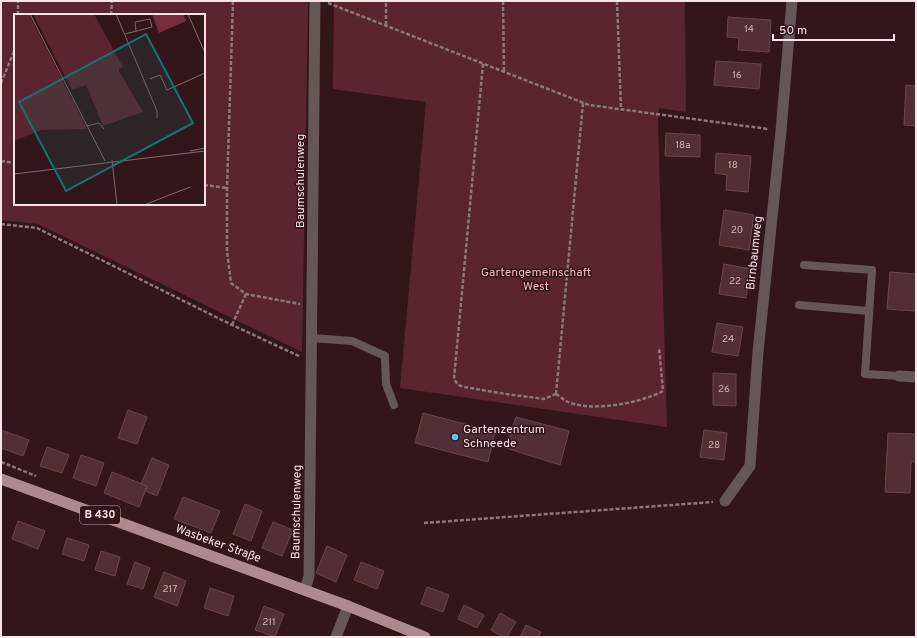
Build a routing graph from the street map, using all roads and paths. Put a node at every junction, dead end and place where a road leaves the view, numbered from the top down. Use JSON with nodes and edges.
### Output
{"nodes":[{"id":1,"x":18,"y":1,"type":"edge"},
{"id":2,"x":112,"y":1,"type":"edge"},
{"id":3,"x":233,"y":1,"type":"edge"},
{"id":4,"x":315,"y":1,"type":"edge"},
{"id":5,"x":323,"y":1,"type":"edge"},
{"id":6,"x":386,"y":1,"type":"edge"},
{"id":7,"x":503,"y":1,"type":"edge"},
{"id":8,"x":617,"y":1,"type":"edge"},
{"id":9,"x":792,"y":1,"type":"edge"},
{"id":10,"x":18,"y":14,"type":"edge"},
{"id":11,"x":111,"y":14,"type":"edge"},
{"id":12,"x":386,"y":25,"type":"junction"},
{"id":13,"x":14,"y":51,"type":"edge"},
{"id":14,"x":483,"y":64,"type":"junction"},
{"id":15,"x":504,"y":72,"type":"junction"},
{"id":16,"x":1,"y":83,"type":"edge"},
{"id":17,"x":583,"y":103,"type":"junction"},
{"id":18,"x":621,"y":109,"type":"junction"},
{"id":19,"x":781,"y":131,"type":"junction"},
{"id":20,"x":1,"y":161,"type":"edge"},
{"id":21,"x":14,"y":163,"type":"edge"},
{"id":22,"x":205,"y":185,"type":"edge"},
{"id":23,"x":228,"y":188,"type":"junction"},
{"id":24,"x":1,"y":224,"type":"edge"},
{"id":25,"x":804,"y":265,"type":"dead end"},
{"id":26,"x":246,"y":294,"type":"junction"},
{"id":27,"x":799,"y":305,"type":"dead end"},
{"id":28,"x":313,"y":307,"type":"junction"},
{"id":29,"x":869,"y":311,"type":"junction"},
{"id":30,"x":232,"y":325,"type":"junction"},
{"id":31,"x":313,"y":338,"type":"junction"},
{"id":32,"x":659,"y":347,"type":"dead end"},
{"id":33,"x":312,"y":362,"type":"junction"},
{"id":34,"x":899,"y":376,"type":"joint"},
{"id":35,"x":916,"y":377,"type":"edge"},
{"id":36,"x":556,"y":394,"type":"junction"},
{"id":37,"x":394,"y":405,"type":"dead end"},
{"id":38,"x":1,"y":480,"type":"edge"},
{"id":39,"x":725,"y":501,"type":"joint"},
{"id":40,"x":424,"y":523,"type":"dead end"},
{"id":41,"x":305,"y":590,"type":"junction"},
{"id":42,"x":348,"y":606,"type":"junction"},
{"id":43,"x":336,"y":637,"type":"edge"},
{"id":44,"x":425,"y":637,"type":"edge"}],
"edges":[{"from":1,"to":10,"type":"path"},
{"from":2,"to":11,"type":"path"},
{"from":3,"to":23,"type":"path"},
{"from":4,"to":28,"type":"street","name":"Baumschulenweg"},
{"from":5,"to":12,"type":"path"},
{"from":6,"to":12,"type":"path"},
{"from":7,"to":15,"type":"path"},
{"from":8,"to":18,"type":"path"},
{"from":9,"to":19,"type":"street","name":"Birnbaumweg"},
{"from":12,"to":14,"type":"path"},
{"from":13,"to":16,"type":"path"},
{"from":14,"to":15,"type":"path"},
{"from":14,"to":36,"type":"path"},
{"from":15,"to":17,"type":"path"},
{"from":17,"to":18,"type":"path"},
{"from":17,"to":36,"type":"path"},
{"from":18,"to":19,"type":"path"},
{"from":19,"to":39,"type":"street","name":"Birnbaumweg"},
{"from":20,"to":21,"type":"path"},
{"from":22,"to":23,"type":"path"},
{"from":23,"to":26,"type":"path"},
{"from":24,"to":30,"type":"path"},
{"from":25,"to":29,"type":"lane"},
{"from":26,"to":28,"type":"path"},
{"from":26,"to":30,"type":"path"},
{"from":27,"to":29,"type":"lane"},
{"from":28,"to":31,"type":"street","name":"Baumschulenweg"},
{"from":29,"to":34,"type":"lane"},
{"from":30,"to":33,"type":"path"},
{"from":31,"to":33,"type":"street","name":"Baumschulenweg"},
{"from":31,"to":37,"type":"lane"},
{"from":32,"to":36,"type":"path"},
{"from":33,"to":41,"type":"street","name":"Baumschulenweg"},
{"from":34,"to":35,"type":"street"},
{"from":38,"to":41,"type":"main road","name":"Wasbeker Straße","number":"B 430"},
{"from":39,"to":40,"type":"path"},
{"from":41,"to":42,"type":"main road","name":"Wasbeker Straße","number":"B 430"},
{"from":42,"to":43,"type":"street"},
{"from":42,"to":44,"type":"main road","name":"Wasbeker Straße","number":"B 430"}]}
